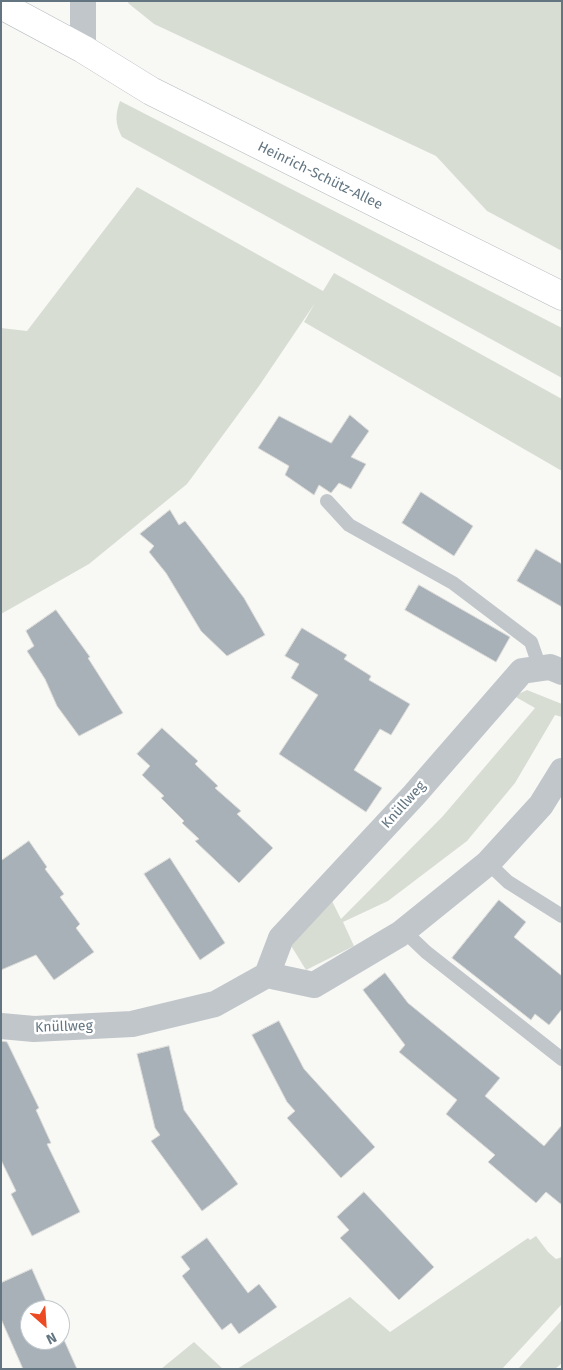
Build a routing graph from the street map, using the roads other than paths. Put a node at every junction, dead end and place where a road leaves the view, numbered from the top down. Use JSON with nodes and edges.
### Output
{"nodes":[{"id":1,"x":83,"y":1,"type":"edge"},
{"id":2,"x":1,"y":5,"type":"edge"},
{"id":3,"x":83,"y":49,"type":"junction"},
{"id":4,"x":562,"y":296,"type":"edge"},
{"id":5,"x":327,"y":500,"type":"dead end"},
{"id":6,"x":551,"y":670,"type":"edge"},
{"id":7,"x":561,"y":775,"type":"edge"},
{"id":8,"x":488,"y":862,"type":"junction"},
{"id":9,"x":562,"y":916,"type":"edge"},
{"id":10,"x":404,"y":930,"type":"junction"},
{"id":11,"x":267,"y":975,"type":"junction"},
{"id":12,"x":1,"y":1026,"type":"edge"},
{"id":13,"x":562,"y":1059,"type":"edge"}],
"edges":[{"from":1,"to":3,"type":"street"},
{"from":2,"to":3,"type":"main road","name":"Heinrich-Schütz-Allee"},
{"from":3,"to":4,"type":"main road","name":"Heinrich-Schütz-Allee"},
{"from":5,"to":6,"type":"lane"},
{"from":6,"to":11,"type":"street","name":"Knüllweg"},
{"from":7,"to":8,"type":"street"},
{"from":8,"to":9,"type":"lane"},
{"from":8,"to":10,"type":"street"},
{"from":10,"to":11,"type":"street"},
{"from":10,"to":13,"type":"lane"},
{"from":11,"to":12,"type":"street","name":"Knüllweg"}]}
